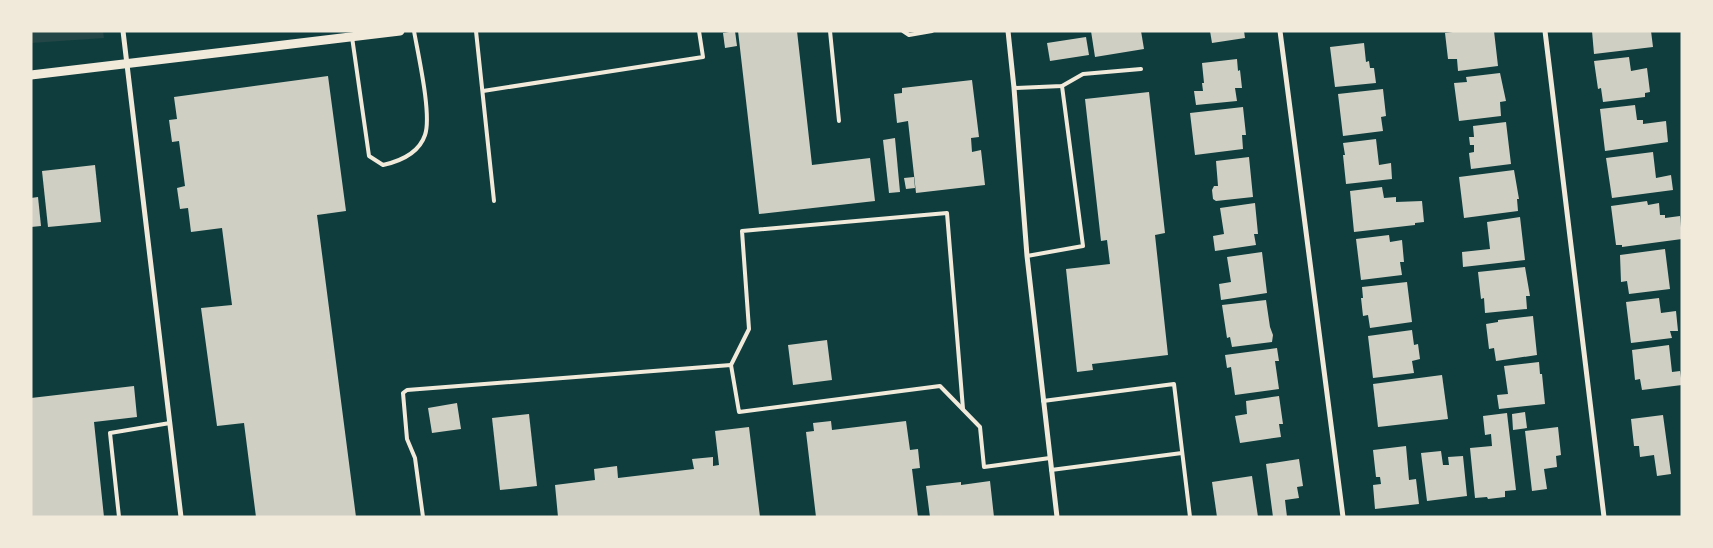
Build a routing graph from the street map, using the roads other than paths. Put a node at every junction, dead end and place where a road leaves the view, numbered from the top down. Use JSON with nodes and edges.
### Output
{"nodes":[{"id":1,"x":123,"y":31,"type":"edge"},
{"id":2,"x":400,"y":31,"type":"edge"},
{"id":3,"x":414,"y":31,"type":"edge"},
{"id":4,"x":476,"y":31,"type":"edge"},
{"id":5,"x":699,"y":31,"type":"edge"},
{"id":6,"x":830,"y":31,"type":"edge"},
{"id":7,"x":903,"y":31,"type":"edge"},
{"id":8,"x":932,"y":31,"type":"edge"},
{"id":9,"x":1008,"y":31,"type":"edge"},
{"id":10,"x":1280,"y":31,"type":"edge"},
{"id":11,"x":1545,"y":31,"type":"edge"},
{"id":12,"x":352,"y":37,"type":"junction"},
{"id":13,"x":127,"y":64,"type":"junction"},
{"id":14,"x":1140,"y":68,"type":"dead end"},
{"id":15,"x":31,"y":75,"type":"edge"},
{"id":16,"x":1062,"y":86,"type":"junction"},
{"id":17,"x":1014,"y":88,"type":"junction"},
{"id":18,"x":483,"y":91,"type":"junction"},
{"id":19,"x":839,"y":121,"type":"dead end"},
{"id":20,"x":494,"y":201,"type":"dead end"},
{"id":21,"x":1027,"y":256,"type":"junction"},
{"id":22,"x":732,"y":364,"type":"junction"},
{"id":23,"x":1043,"y":401,"type":"junction"},
{"id":24,"x":963,"y":410,"type":"junction"},
{"id":25,"x":170,"y":423,"type":"junction"},
{"id":26,"x":1182,"y":453,"type":"junction"},
{"id":27,"x":1050,"y":458,"type":"junction"},
{"id":28,"x":1051,"y":470,"type":"junction"},
{"id":29,"x":119,"y":517,"type":"edge"},
{"id":30,"x":181,"y":517,"type":"edge"},
{"id":31,"x":423,"y":517,"type":"edge"},
{"id":32,"x":1057,"y":517,"type":"edge"},
{"id":33,"x":1190,"y":517,"type":"edge"},
{"id":34,"x":1343,"y":517,"type":"edge"},
{"id":35,"x":1604,"y":517,"type":"edge"}],
"edges":[{"from":1,"to":13,"type":"street"},
{"from":2,"to":12,"type":"street"},
{"from":3,"to":12,"type":"lane"},
{"from":4,"to":18,"type":"lane"},
{"from":5,"to":18,"type":"lane"},
{"from":6,"to":19,"type":"lane"},
{"from":7,"to":8,"type":"lane"},
{"from":9,"to":17,"type":"street"},
{"from":10,"to":34,"type":"street"},
{"from":11,"to":35,"type":"street"},
{"from":12,"to":13,"type":"street"},
{"from":13,"to":15,"type":"street"},
{"from":13,"to":25,"type":"street"},
{"from":14,"to":16,"type":"lane"},
{"from":16,"to":17,"type":"lane"},
{"from":16,"to":21,"type":"lane"},
{"from":17,"to":21,"type":"street"},
{"from":18,"to":20,"type":"lane"},
{"from":21,"to":23,"type":"street"},
{"from":22,"to":24,"type":"lane"},
{"from":22,"to":24,"type":"lane"},
{"from":22,"to":31,"type":"lane"},
{"from":23,"to":26,"type":"lane"},
{"from":23,"to":27,"type":"street"},
{"from":24,"to":27,"type":"lane"},
{"from":25,"to":29,"type":"lane"},
{"from":25,"to":30,"type":"street"},
{"from":26,"to":28,"type":"lane"},
{"from":26,"to":33,"type":"lane"},
{"from":27,"to":28,"type":"street"},
{"from":28,"to":32,"type":"street"}]}
